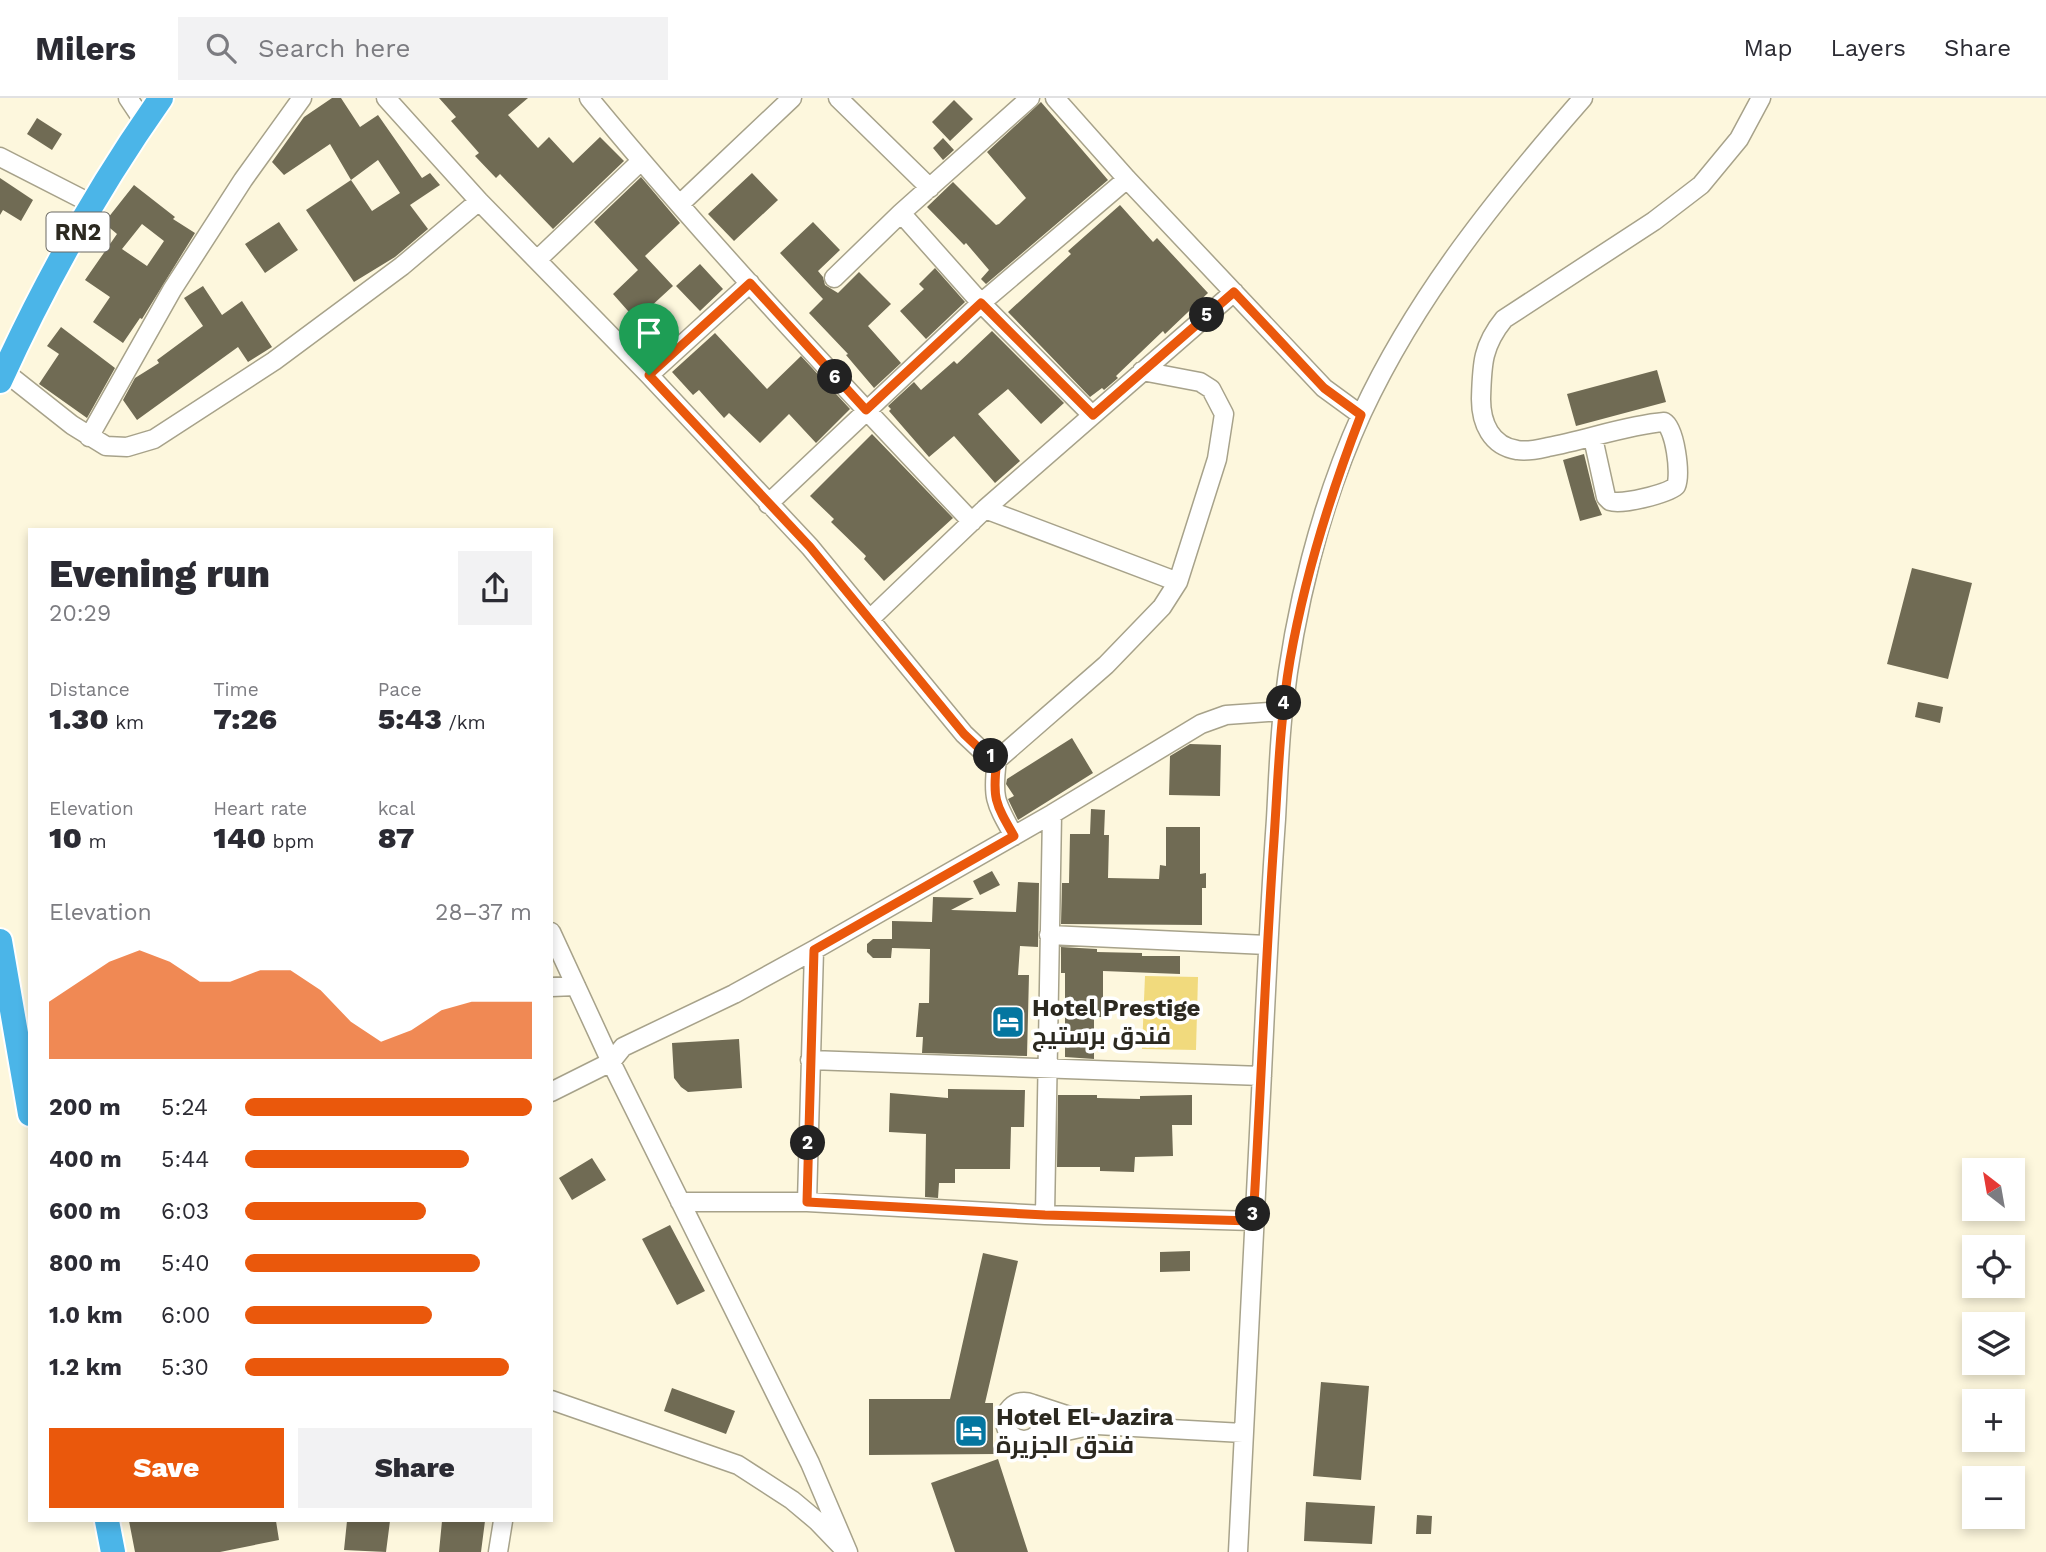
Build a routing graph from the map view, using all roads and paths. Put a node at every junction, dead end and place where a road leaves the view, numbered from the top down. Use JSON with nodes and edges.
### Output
{"nodes":[{"id":1,"x":128,"y":98,"type":"edge"},
{"id":2,"x":161,"y":98,"type":"edge"},
{"id":3,"x":302,"y":98,"type":"edge"},
{"id":4,"x":386,"y":98,"type":"edge"},
{"id":5,"x":589,"y":98,"type":"edge"},
{"id":6,"x":792,"y":98,"type":"edge"},
{"id":7,"x":838,"y":98,"type":"edge"},
{"id":8,"x":1030,"y":98,"type":"edge"},
{"id":9,"x":1055,"y":98,"type":"edge"},
{"id":10,"x":1583,"y":98,"type":"edge"},
{"id":11,"x":1761,"y":98,"type":"edge"},
{"id":12,"x":144,"y":122,"type":"junction"},
{"id":13,"x":0,"y":157,"type":"edge"},
{"id":14,"x":640,"y":160,"type":"junction"},
{"id":15,"x":1127,"y":178,"type":"junction"},
{"id":16,"x":930,"y":188,"type":"junction"},
{"id":17,"x":479,"y":201,"type":"junction"},
{"id":18,"x":92,"y":204,"type":"junction"},
{"id":19,"x":680,"y":204,"type":"junction"},
{"id":20,"x":901,"y":213,"type":"junction"},
{"id":21,"x":537,"y":260,"type":"junction"},
{"id":22,"x":834,"y":278,"type":"dead end"},
{"id":23,"x":750,"y":283,"type":"junction"},
{"id":24,"x":1234,"y":292,"type":"junction"},
{"id":25,"x":981,"y":303,"type":"junction"},
{"id":26,"x":1142,"y":372,"type":"junction"},
{"id":27,"x":1,"y":373,"type":"edge"},
{"id":28,"x":649,"y":375,"type":"junction"},
{"id":29,"x":866,"y":410,"type":"junction"},
{"id":30,"x":1093,"y":415,"type":"junction"},
{"id":31,"x":1361,"y":415,"type":"junction"},
{"id":32,"x":89,"y":437,"type":"junction"},
{"id":33,"x":1593,"y":438,"type":"junction"},
{"id":34,"x":768,"y":504,"type":"junction"},
{"id":35,"x":979,"y":516,"type":"junction"},
{"id":36,"x":1178,"y":582,"type":"junction"},
{"id":37,"x":871,"y":618,"type":"junction"},
{"id":38,"x":1283,"y":711,"type":"junction"},
{"id":39,"x":997,"y":760,"type":"junction"},
{"id":40,"x":1052,"y":814,"type":"junction"},
{"id":41,"x":1014,"y":836,"type":"junction"},
{"id":42,"x":1049,"y":935,"type":"junction"},
{"id":43,"x":553,"y":936,"type":"edge"},
{"id":44,"x":0,"y":943,"type":"edge"},
{"id":45,"x":1267,"y":945,"type":"junction"},
{"id":46,"x":814,"y":950,"type":"junction"},
{"id":47,"x":576,"y":986,"type":"junction"},
{"id":48,"x":553,"y":987,"type":"edge"},
{"id":49,"x":21,"y":1014,"type":"edge"},
{"id":50,"x":608,"y":1054,"type":"junction"},
{"id":51,"x":810,"y":1060,"type":"junction"},
{"id":52,"x":1046,"y":1068,"type":"junction"},
{"id":53,"x":1262,"y":1076,"type":"junction"},
{"id":54,"x":28,"y":1092,"type":"edge"},
{"id":55,"x":553,"y":1092,"type":"edge"},
{"id":56,"x":680,"y":1202,"type":"junction"},
{"id":57,"x":807,"y":1202,"type":"junction"},
{"id":58,"x":1045,"y":1215,"type":"junction"},
{"id":59,"x":1253,"y":1221,"type":"junction"},
{"id":60,"x":553,"y":1401,"type":"edge"},
{"id":61,"x":1033,"y":1404,"type":"junction"},
{"id":62,"x":1097,"y":1425,"type":"junction"},
{"id":63,"x":1244,"y":1433,"type":"junction"},
{"id":64,"x":1034,"y":1438,"type":"junction"},
{"id":65,"x":107,"y":1522,"type":"edge"},
{"id":66,"x":503,"y":1522,"type":"edge"},
{"id":67,"x":113,"y":1552,"type":"edge"},
{"id":68,"x":498,"y":1552,"type":"edge"},
{"id":69,"x":847,"y":1552,"type":"edge"},
{"id":70,"x":1238,"y":1552,"type":"edge"}],
"edges":[{"from":1,"to":12,"type":"street"},
{"from":2,"to":12,"type":"highway","number":"RN2"},
{"from":3,"to":32,"type":"street"},
{"from":4,"to":17,"type":"street"},
{"from":5,"to":14,"type":"street"},
{"from":6,"to":19,"type":"street"},
{"from":7,"to":16,"type":"street"},
{"from":8,"to":16,"type":"street"},
{"from":9,"to":15,"type":"street"},
{"from":10,"to":31,"type":"street"},
{"from":11,"to":33,"type":"street"},
{"from":12,"to":18,"type":"highway","number":"RN2"},
{"from":13,"to":18,"type":"street"},
{"from":14,"to":19,"type":"street"},
{"from":14,"to":21,"type":"street"},
{"from":15,"to":24,"type":"street"},
{"from":15,"to":25,"type":"street"},
{"from":16,"to":20,"type":"street"},
{"from":17,"to":21,"type":"street"},
{"from":17,"to":32,"type":"street"},
{"from":18,"to":27,"type":"highway","number":"RN2"},
{"from":19,"to":23,"type":"street"},
{"from":20,"to":22,"type":"street"},
{"from":20,"to":25,"type":"street"},
{"from":21,"to":28,"type":"street"},
{"from":23,"to":28,"type":"street"},
{"from":23,"to":29,"type":"street"},
{"from":24,"to":26,"type":"street"},
{"from":24,"to":31,"type":"street"},
{"from":25,"to":29,"type":"street"},
{"from":25,"to":30,"type":"street"},
{"from":26,"to":30,"type":"street"},
{"from":26,"to":36,"type":"street"},
{"from":27,"to":32,"type":"street"},
{"from":28,"to":34,"type":"street"},
{"from":29,"to":34,"type":"street"},
{"from":29,"to":35,"type":"street"},
{"from":30,"to":35,"type":"street"},
{"from":31,"to":38,"type":"street"},
{"from":33,"to":33,"type":"street"},
{"from":34,"to":37,"type":"street"},
{"from":35,"to":36,"type":"street"},
{"from":35,"to":37,"type":"street"},
{"from":36,"to":39,"type":"street"},
{"from":37,"to":39,"type":"street"},
{"from":38,"to":40,"type":"street"},
{"from":38,"to":45,"type":"street"},
{"from":39,"to":41,"type":"street"},
{"from":40,"to":41,"type":"street"},
{"from":40,"to":42,"type":"street"},
{"from":41,"to":46,"type":"street"},
{"from":42,"to":45,"type":"street"},
{"from":42,"to":52,"type":"street"},
{"from":43,"to":47,"type":"street"},
{"from":44,"to":49,"type":"highway"},
{"from":45,"to":53,"type":"street"},
{"from":46,"to":50,"type":"street"},
{"from":46,"to":51,"type":"street"},
{"from":47,"to":48,"type":"street"},
{"from":47,"to":50,"type":"street"},
{"from":49,"to":54,"type":"highway"},
{"from":50,"to":55,"type":"street"},
{"from":50,"to":56,"type":"street"},
{"from":51,"to":52,"type":"street"},
{"from":51,"to":57,"type":"street"},
{"from":52,"to":53,"type":"street"},
{"from":52,"to":58,"type":"street"},
{"from":53,"to":59,"type":"street"},
{"from":56,"to":57,"type":"street"},
{"from":56,"to":69,"type":"street"},
{"from":57,"to":58,"type":"street"},
{"from":58,"to":59,"type":"street"},
{"from":59,"to":63,"type":"street"},
{"from":60,"to":69,"type":"street"},
{"from":61,"to":62,"type":"street"},
{"from":61,"to":64,"type":"street"},
{"from":61,"to":64,"type":"street"},
{"from":62,"to":63,"type":"street"},
{"from":62,"to":64,"type":"street"},
{"from":63,"to":70,"type":"street"},
{"from":65,"to":67,"type":"highway"},
{"from":66,"to":68,"type":"street"}]}
